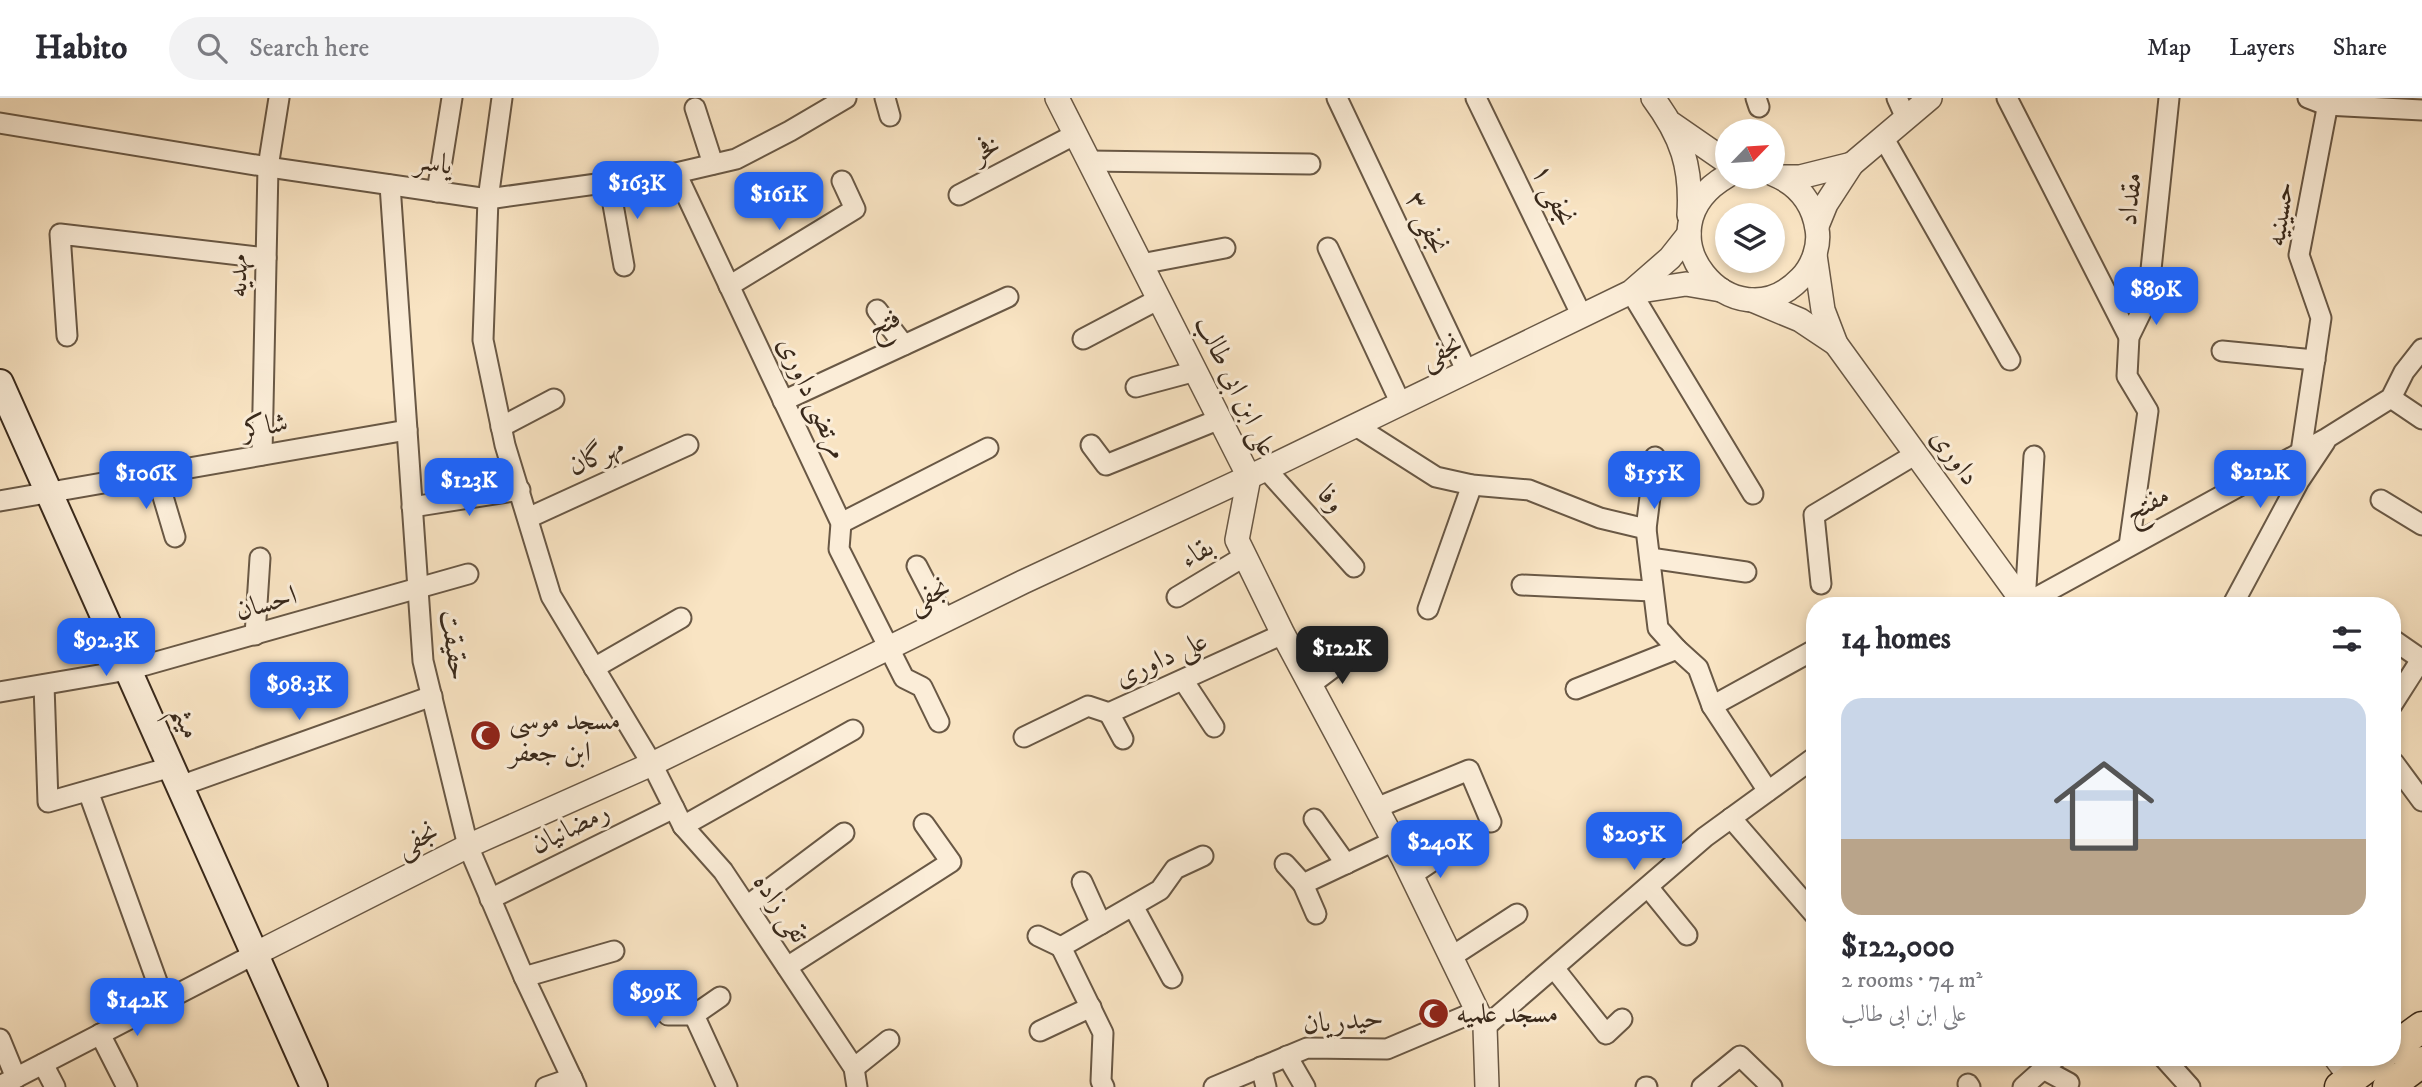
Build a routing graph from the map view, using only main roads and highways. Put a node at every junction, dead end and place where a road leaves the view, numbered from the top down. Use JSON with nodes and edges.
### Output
{"nodes":[{"id":1,"x":0,"y":383,"type":"edge"},
{"id":2,"x":2422,"y":1027,"type":"edge"},
{"id":3,"x":2401,"y":1042,"type":"edge"},
{"id":4,"x":2422,"y":1062,"type":"edge"},
{"id":5,"x":2372,"y":1067,"type":"edge"},
{"id":6,"x":314,"y":1087,"type":"edge"},
{"id":7,"x":2340,"y":1087,"type":"edge"},
{"id":8,"x":2388,"y":1087,"type":"edge"}],
"edges":[{"from":1,"to":6,"type":"main road","name":"میثم"},
{"from":2,"to":3,"type":"main road"},
{"from":4,"to":8,"type":"main road"},
{"from":5,"to":7,"type":"main road"}]}
